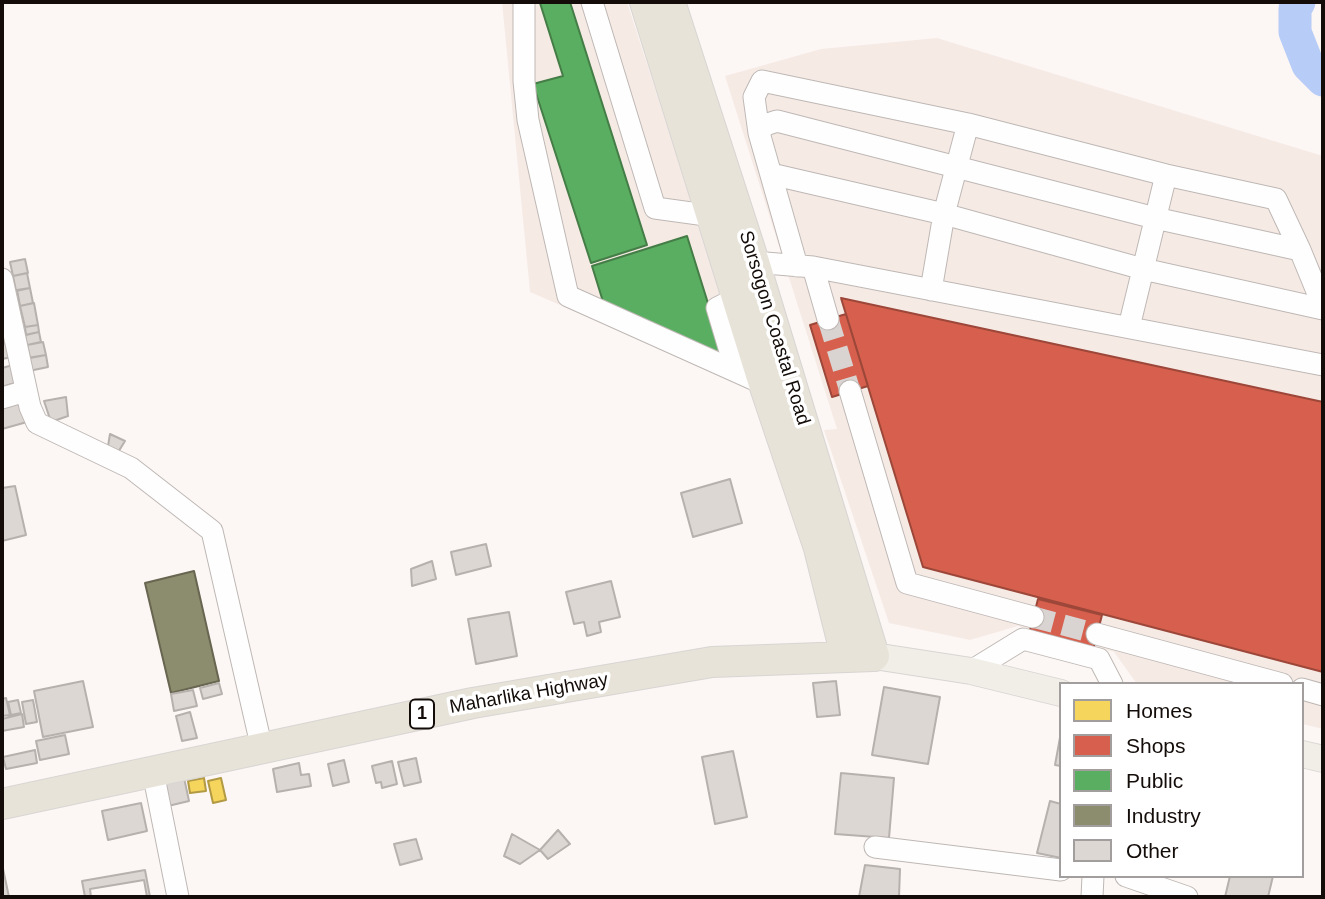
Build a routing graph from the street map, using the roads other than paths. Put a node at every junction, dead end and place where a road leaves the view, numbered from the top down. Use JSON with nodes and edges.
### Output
{"nodes":[{"id":1,"x":524,"y":2,"type":"edge"},
{"id":2,"x":592,"y":2,"type":"edge"},
{"id":3,"x":645,"y":2,"type":"edge"},
{"id":4,"x":670,"y":2,"type":"edge"},
{"id":5,"x":968,"y":124,"type":"junction"},
{"id":6,"x":759,"y":133,"type":"junction"},
{"id":7,"x":957,"y":168,"type":"junction"},
{"id":8,"x":771,"y":174,"type":"junction"},
{"id":9,"x":1166,"y":175,"type":"junction"},
{"id":10,"x":944,"y":214,"type":"junction"},
{"id":11,"x":713,"y":216,"type":"junction"},
{"id":12,"x":1154,"y":218,"type":"junction"},
{"id":13,"x":1300,"y":250,"type":"junction"},
{"id":14,"x":754,"y":262,"type":"junction"},
{"id":15,"x":805,"y":267,"type":"junction"},
{"id":16,"x":1143,"y":269,"type":"junction"},
{"id":17,"x":2,"y":279,"type":"edge"},
{"id":18,"x":931,"y":290,"type":"junction"},
{"id":19,"x":1323,"y":307,"type":"edge"},
{"id":20,"x":828,"y":319,"type":"tunnel mouth"},
{"id":21,"x":1129,"y":327,"type":"junction"},
{"id":22,"x":1323,"y":365,"type":"edge"},
{"id":23,"x":760,"y":371,"type":"junction"},
{"id":24,"x":26,"y":391,"type":"junction"},
{"id":25,"x":850,"y":391,"type":"tunnel mouth"},
{"id":26,"x":2,"y":398,"type":"edge"},
{"id":27,"x":1033,"y":617,"type":"tunnel mouth"},
{"id":28,"x":1097,"y":634,"type":"tunnel mouth"},
{"id":29,"x":860,"y":656,"type":"junction"},
{"id":30,"x":971,"y":671,"type":"junction"},
{"id":31,"x":1111,"y":682,"type":"edge"},
{"id":32,"x":1275,"y":682,"type":"edge"},
{"id":33,"x":1304,"y":690,"type":"edge"},
{"id":34,"x":1059,"y":693,"type":"edge"},
{"id":35,"x":1323,"y":695,"type":"edge"},
{"id":36,"x":262,"y":749,"type":"junction"},
{"id":37,"x":1304,"y":755,"type":"edge"},
{"id":38,"x":1323,"y":760,"type":"edge"},
{"id":39,"x":153,"y":772,"type":"junction"},
{"id":40,"x":2,"y":804,"type":"edge"},
{"id":41,"x":875,"y":847,"type":"dead end"},
{"id":42,"x":1059,"y":870,"type":"edge"},
{"id":43,"x":1093,"y":878,"type":"edge"},
{"id":44,"x":1132,"y":878,"type":"edge"},
{"id":45,"x":178,"y":897,"type":"edge"},
{"id":46,"x":1092,"y":897,"type":"edge"},
{"id":47,"x":1187,"y":897,"type":"edge"}],
"edges":[{"from":1,"to":23,"type":"street"},
{"from":2,"to":11,"type":"street"},
{"from":3,"to":11,"type":"highway","name":"Sorsogon Coastal Road"},
{"from":4,"to":14,"type":"highway","name":"Sorsogon Coastal Road"},
{"from":5,"to":6,"type":"street"},
{"from":5,"to":7,"type":"street"},
{"from":5,"to":9,"type":"street"},
{"from":6,"to":7,"type":"street"},
{"from":6,"to":8,"type":"street"},
{"from":7,"to":10,"type":"street"},
{"from":7,"to":12,"type":"street"},
{"from":8,"to":10,"type":"street"},
{"from":8,"to":15,"type":"street"},
{"from":9,"to":12,"type":"street"},
{"from":9,"to":13,"type":"street"},
{"from":10,"to":16,"type":"street"},
{"from":10,"to":18,"type":"street"},
{"from":11,"to":23,"type":"highway","name":"Sorsogon Coastal Road"},
{"from":12,"to":13,"type":"street"},
{"from":12,"to":16,"type":"street"},
{"from":13,"to":19,"type":"street"},
{"from":14,"to":15,"type":"street"},
{"from":14,"to":29,"type":"highway","name":"Sorsogon Coastal Road"},
{"from":15,"to":18,"type":"street"},
{"from":15,"to":20,"type":"street"},
{"from":16,"to":19,"type":"street"},
{"from":16,"to":21,"type":"street"},
{"from":17,"to":24,"type":"street"},
{"from":18,"to":21,"type":"street"},
{"from":21,"to":22,"type":"street"},
{"from":23,"to":29,"type":"highway","name":"Sorsogon Coastal Road"},
{"from":24,"to":26,"type":"street"},
{"from":24,"to":36,"type":"street"},
{"from":25,"to":27,"type":"street"},
{"from":28,"to":32,"type":"street"},
{"from":29,"to":30,"type":"main road","name":"Maharlika Highway","number":"1"},
{"from":29,"to":36,"type":"highway","name":"Maharlika Highway","number":"1"},
{"from":30,"to":31,"type":"street"},
{"from":30,"to":34,"type":"main road","name":"Maharlika Highway","number":"1"},
{"from":33,"to":35,"type":"street"},
{"from":36,"to":39,"type":"highway","name":"Maharlika Highway","number":"1"},
{"from":37,"to":38,"type":"main road"},
{"from":39,"to":40,"type":"highway","name":"Maharlika Highway","number":"1"},
{"from":39,"to":45,"type":"street"},
{"from":41,"to":42,"type":"street"},
{"from":43,"to":46,"type":"street"},
{"from":44,"to":47,"type":"street"}]}
